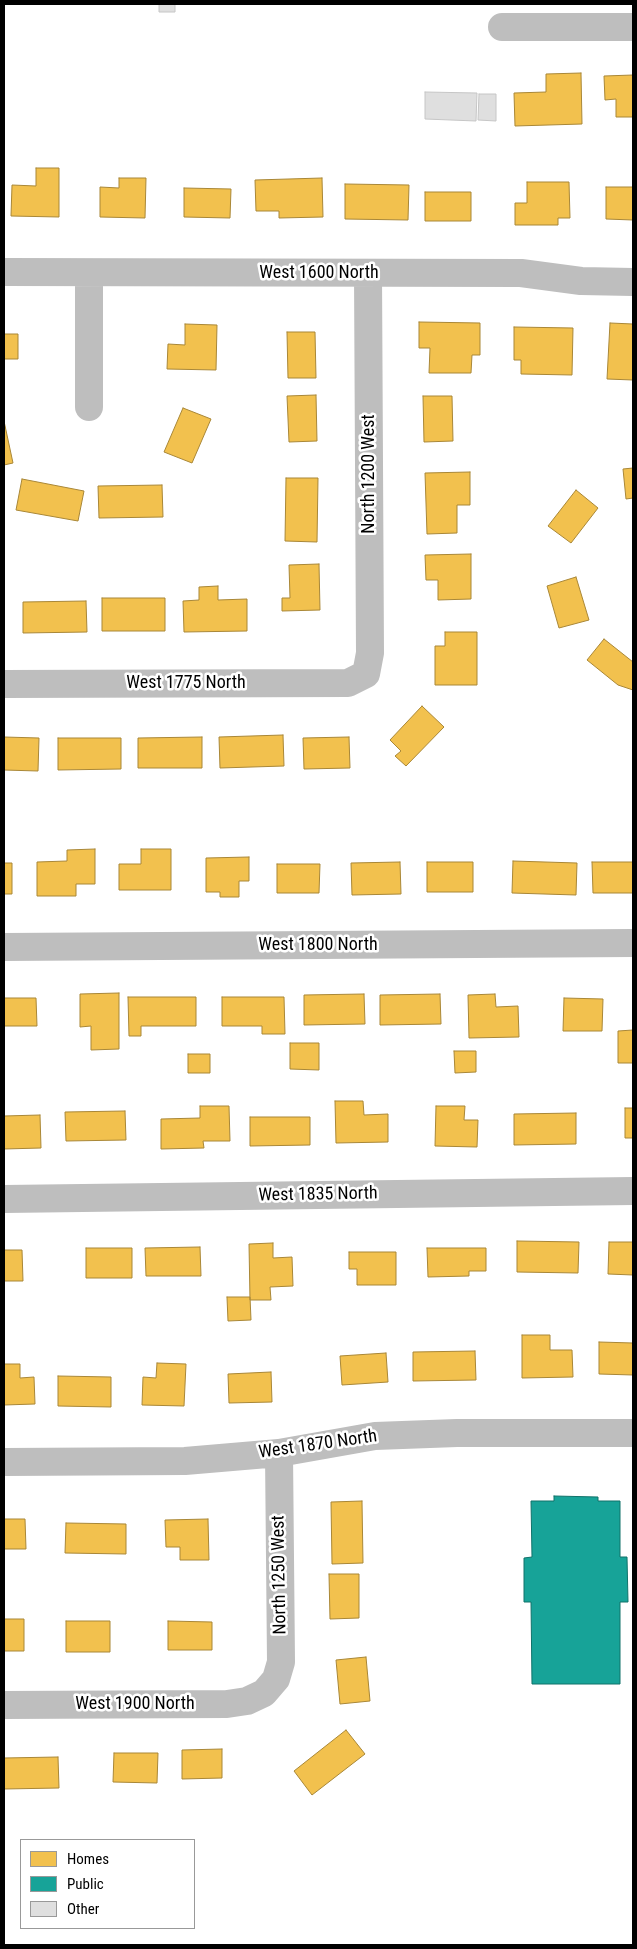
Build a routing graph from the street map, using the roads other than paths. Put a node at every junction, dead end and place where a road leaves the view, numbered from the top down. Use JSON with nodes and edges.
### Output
{"nodes":[{"id":1,"x":633,"y":27,"type":"edge"},
{"id":2,"x":502,"y":28,"type":"dead end"},
{"id":3,"x":4,"y":272,"type":"edge"},
{"id":4,"x":89,"y":273,"type":"junction"},
{"id":5,"x":368,"y":273,"type":"junction"},
{"id":6,"x":633,"y":282,"type":"edge"},
{"id":7,"x":89,"y":407,"type":"dead end"},
{"id":8,"x":366,"y":674,"type":"joint"},
{"id":9,"x":4,"y":684,"type":"edge"},
{"id":10,"x":633,"y":943,"type":"edge"},
{"id":11,"x":4,"y":947,"type":"edge"},
{"id":12,"x":633,"y":1191,"type":"edge"},
{"id":13,"x":4,"y":1199,"type":"edge"},
{"id":14,"x":633,"y":1433,"type":"edge"},
{"id":15,"x":279,"y":1453,"type":"junction"},
{"id":16,"x":4,"y":1462,"type":"edge"},
{"id":17,"x":264,"y":1693,"type":"joint"},
{"id":18,"x":4,"y":1705,"type":"edge"}],
"edges":[{"from":1,"to":2,"type":"street"},
{"from":3,"to":4,"type":"street","name":"West 1600 North"},
{"from":4,"to":5,"type":"street","name":"West 1600 North"},
{"from":4,"to":7,"type":"street"},
{"from":5,"to":6,"type":"street","name":"West 1600 North"},
{"from":5,"to":8,"type":"street","name":"North 1200 West"},
{"from":8,"to":9,"type":"street","name":"West 1775 North"},
{"from":10,"to":11,"type":"street","name":"West 1800 North"},
{"from":12,"to":13,"type":"street","name":"West 1835 North"},
{"from":14,"to":15,"type":"street","name":"West 1870 North"},
{"from":15,"to":16,"type":"street","name":"West 1870 North"},
{"from":15,"to":17,"type":"street","name":"North 1250 West"},
{"from":17,"to":18,"type":"street","name":"West 1900 North"}]}
